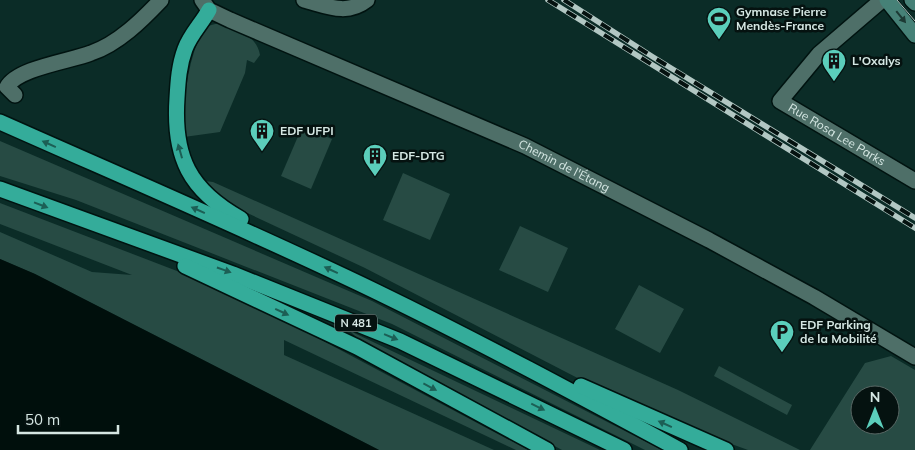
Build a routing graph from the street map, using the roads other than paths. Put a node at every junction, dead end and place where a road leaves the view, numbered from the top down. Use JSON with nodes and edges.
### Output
{"nodes":[{"id":1,"x":162,"y":0,"type":"edge"},
{"id":2,"x":304,"y":0,"type":"edge"},
{"id":3,"x":367,"y":0,"type":"edge"},
{"id":4,"x":882,"y":0,"type":"edge"},
{"id":5,"x":887,"y":0,"type":"edge"},
{"id":6,"x":912,"y":0,"type":"edge"},
{"id":7,"x":915,"y":3,"type":"edge"},
{"id":8,"x":205,"y":5,"type":"edge"},
{"id":9,"x":915,"y":35,"type":"edge"},
{"id":10,"x":15,"y":95,"type":"dead end"},
{"id":11,"x":0,"y":122,"type":"edge"},
{"id":12,"x":915,"y":180,"type":"edge"},
{"id":13,"x":0,"y":189,"type":"edge"},
{"id":14,"x":79,"y":219,"type":"junction"},
{"id":15,"x":275,"y":244,"type":"junction"},
{"id":16,"x":376,"y":291,"type":"junction"},
{"id":17,"x":915,"y":357,"type":"edge"},
{"id":18,"x":547,"y":450,"type":"edge"},
{"id":19,"x":624,"y":450,"type":"edge"},
{"id":20,"x":680,"y":450,"type":"edge"},
{"id":21,"x":726,"y":450,"type":"edge"}],
"edges":[{"from":1,"to":10,"type":"street"},
{"from":2,"to":3,"type":"street"},
{"from":4,"to":12,"type":"street","name":"Rue Rosa Lee Parks"},
{"from":5,"to":9,"type":"main road","one_way":true},
{"from":6,"to":7,"type":"main road"},
{"from":15,"to":8,"type":"highway","one_way":true},
{"from":8,"to":17,"type":"street","name":"Chemin de l'Étang"},
{"from":15,"to":11,"type":"highway","one_way":true},
{"from":13,"to":14,"type":"highway","number":"N 481","one_way":true},
{"from":14,"to":18,"type":"highway","one_way":true},
{"from":14,"to":19,"type":"highway","number":"N 481","one_way":true},
{"from":16,"to":15,"type":"highway","one_way":true},
{"from":16,"to":20,"type":"highway"},
{"from":21,"to":16,"type":"highway","one_way":true}]}
